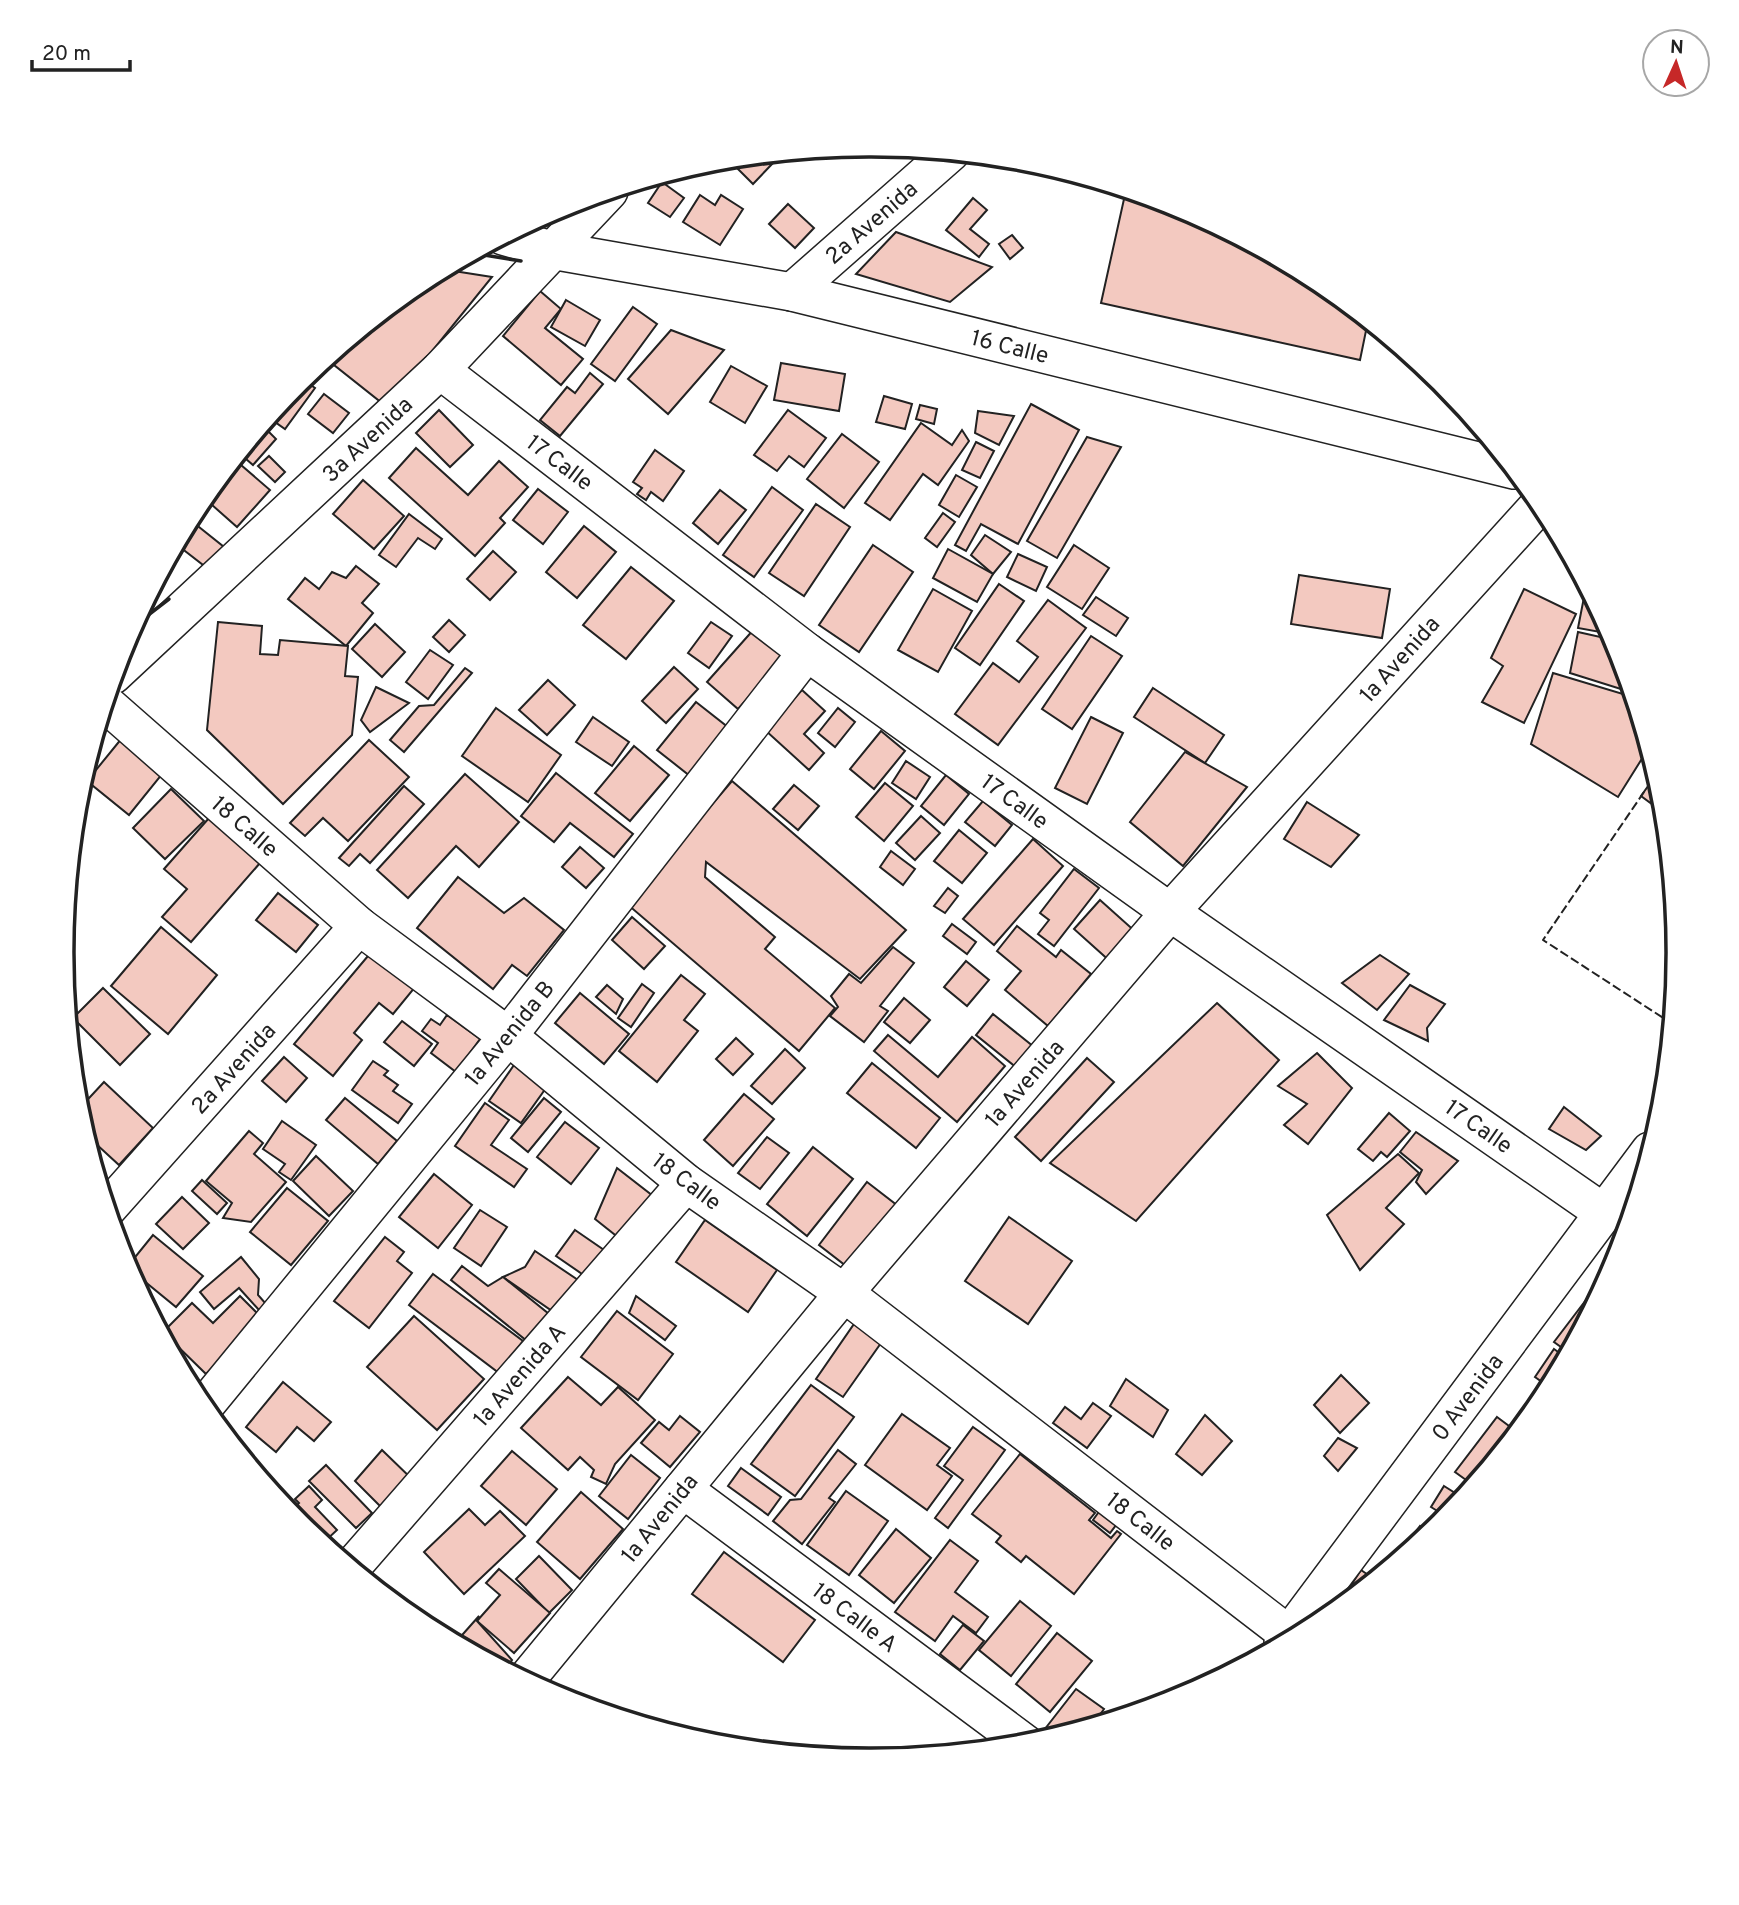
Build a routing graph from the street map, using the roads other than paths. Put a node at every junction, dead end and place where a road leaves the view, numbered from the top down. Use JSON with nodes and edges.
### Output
{"nodes":[{"id":1,"x":942,"y":160,"type":"edge"},
{"id":2,"x":594,"y":206,"type":"edge"},
{"id":3,"x":516,"y":240,"type":"edge"},
{"id":4,"x":551,"y":250,"type":"junction"},
{"id":5,"x":792,"y":292,"type":"junction"},
{"id":6,"x":440,"y":370,"type":"junction"},
{"id":7,"x":1500,"y":466,"type":"edge"},
{"id":8,"x":1533,"y":512,"type":"edge"},
{"id":9,"x":807,"y":652,"type":"junction"},
{"id":10,"x":130,"y":659,"type":"edge"},
{"id":11,"x":112,"y":709,"type":"edge"},
{"id":12,"x":1170,"y":912,"type":"junction"},
{"id":13,"x":359,"y":926,"type":"junction"},
{"id":14,"x":508,"y":1036,"type":"junction"},
{"id":15,"x":1634,"y":1173,"type":"edge"},
{"id":16,"x":686,"y":1183,"type":"junction"},
{"id":17,"x":114,"y":1201,"type":"edge"},
{"id":18,"x":1604,"y":1213,"type":"junction"},
{"id":19,"x":844,"y":1293,"type":"junction"},
{"id":20,"x":211,"y":1399,"type":"edge"},
{"id":21,"x":683,"y":1489,"type":"junction"},
{"id":22,"x":357,"y":1561,"type":"edge"},
{"id":23,"x":1298,"y":1623,"type":"edge"},
{"id":24,"x":1280,"y":1634,"type":"edge"},
{"id":25,"x":532,"y":1673,"type":"edge"},
{"id":26,"x":1014,"y":1735,"type":"edge"}],
"edges":[{"from":1,"to":5,"type":"street","name":"2a Avenida"},
{"from":2,"to":4,"type":"street","name":"3a Avenida"},
{"from":3,"to":4,"type":"street","name":"16 Calle"},
{"from":4,"to":5,"type":"street","name":"16 Calle"},
{"from":4,"to":6,"type":"street","name":"3a Avenida"},
{"from":5,"to":7,"type":"street","name":"16 Calle"},
{"from":6,"to":9,"type":"street","name":"17 Calle"},
{"from":6,"to":10,"type":"street","name":"3a Avenida"},
{"from":8,"to":12,"type":"street","name":"1a Avenida"},
{"from":9,"to":12,"type":"street","name":"17 Calle"},
{"from":9,"to":14,"type":"street","name":"1a Avenida B"},
{"from":11,"to":13,"type":"street","name":"18 Calle"},
{"from":12,"to":18,"type":"street","name":"17 Calle"},
{"from":12,"to":19,"type":"street","name":"1a Avenida"},
{"from":13,"to":14,"type":"street","name":"18 Calle"},
{"from":13,"to":17,"type":"street","name":"2a Avenida"},
{"from":14,"to":16,"type":"street","name":"18 Calle"},
{"from":14,"to":20,"type":"street","name":"1a Avenida B"},
{"from":15,"to":18,"type":"street","name":"0 Avenida"},
{"from":16,"to":19,"type":"street","name":"18 Calle"},
{"from":16,"to":22,"type":"street","name":"1a Avenida A"},
{"from":18,"to":23,"type":"street","name":"0 Avenida"},
{"from":19,"to":21,"type":"street","name":"1a Avenida"},
{"from":19,"to":24,"type":"street","name":"18 Calle"},
{"from":21,"to":25,"type":"street","name":"1a Avenida"},
{"from":21,"to":26,"type":"street","name":"18 Calle A"}]}
